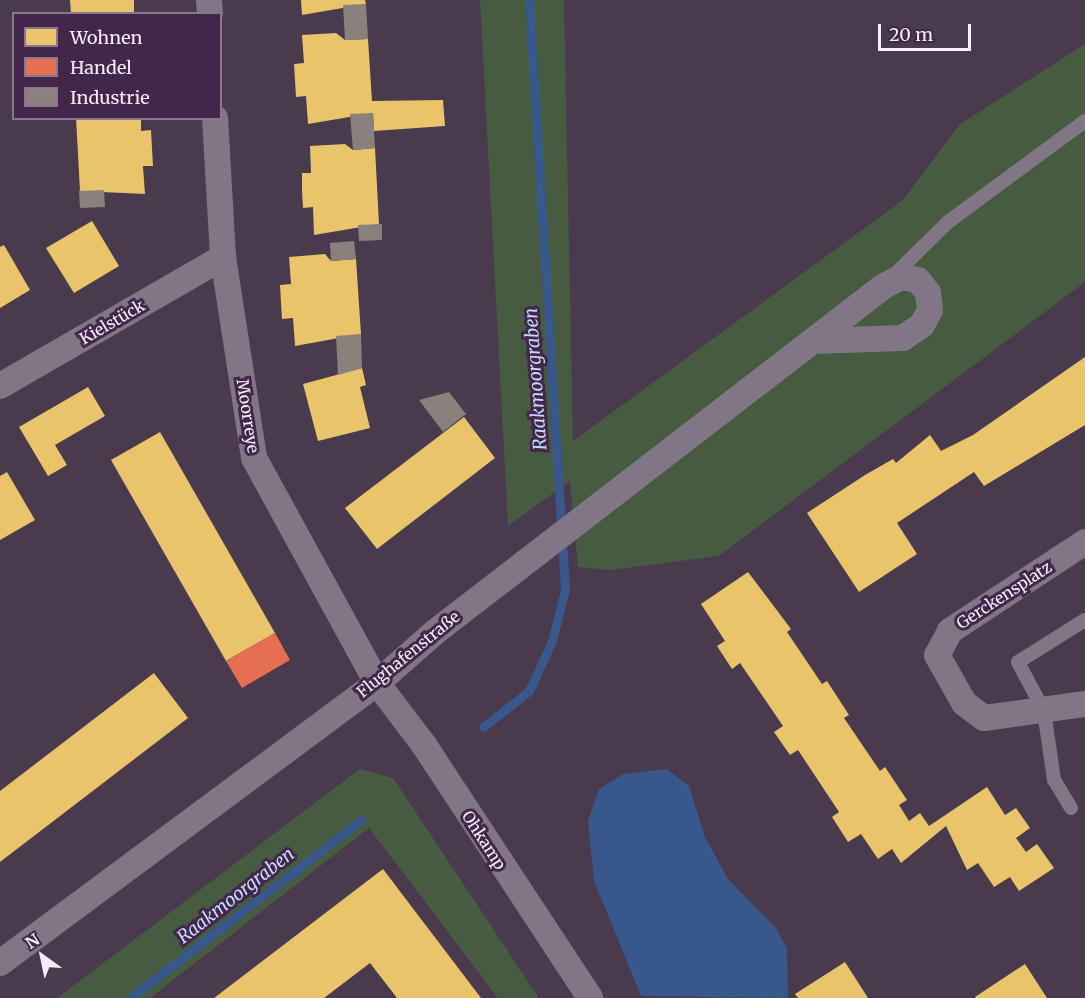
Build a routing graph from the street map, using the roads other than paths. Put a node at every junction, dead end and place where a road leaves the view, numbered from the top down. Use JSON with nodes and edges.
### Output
{"nodes":[{"id":1,"x":215,"y":120,"type":"edge"},
{"id":2,"x":1085,"y":121,"type":"edge"},
{"id":3,"x":223,"y":257,"type":"junction"},
{"id":4,"x":884,"y":286,"type":"junction"},
{"id":5,"x":813,"y":341,"type":"junction"},
{"id":6,"x":0,"y":386,"type":"edge"},
{"id":7,"x":1085,"y":542,"type":"edge"},
{"id":8,"x":1085,"y":621,"type":"edge"},
{"id":9,"x":377,"y":683,"type":"junction"},
{"id":10,"x":1085,"y":704,"type":"edge"},
{"id":11,"x":1044,"y":711,"type":"junction"},
{"id":12,"x":1071,"y":808,"type":"dead end"},
{"id":13,"x":0,"y":963,"type":"edge"},
{"id":14,"x":590,"y":998,"type":"edge"}],
"edges":[{"from":1,"to":3,"type":"street","name":"Moorreye"},
{"from":2,"to":4,"type":"lane"},
{"from":3,"to":6,"type":"street","name":"Kielstück"},
{"from":3,"to":9,"type":"street","name":"Moorreye"},
{"from":4,"to":5,"type":"street","name":"Flughafenstraße"},
{"from":4,"to":5,"type":"street","name":"Flughafenstraße"},
{"from":5,"to":9,"type":"street","name":"Flughafenstraße"},
{"from":7,"to":11,"type":"street","name":"Gerckensplatz"},
{"from":8,"to":11,"type":"lane"},
{"from":9,"to":13,"type":"street","name":"Flughafenstraße"},
{"from":9,"to":14,"type":"street","name":"Ohkamp"},
{"from":10,"to":11,"type":"street","name":"Gerckensplatz"},
{"from":11,"to":12,"type":"lane"}]}
